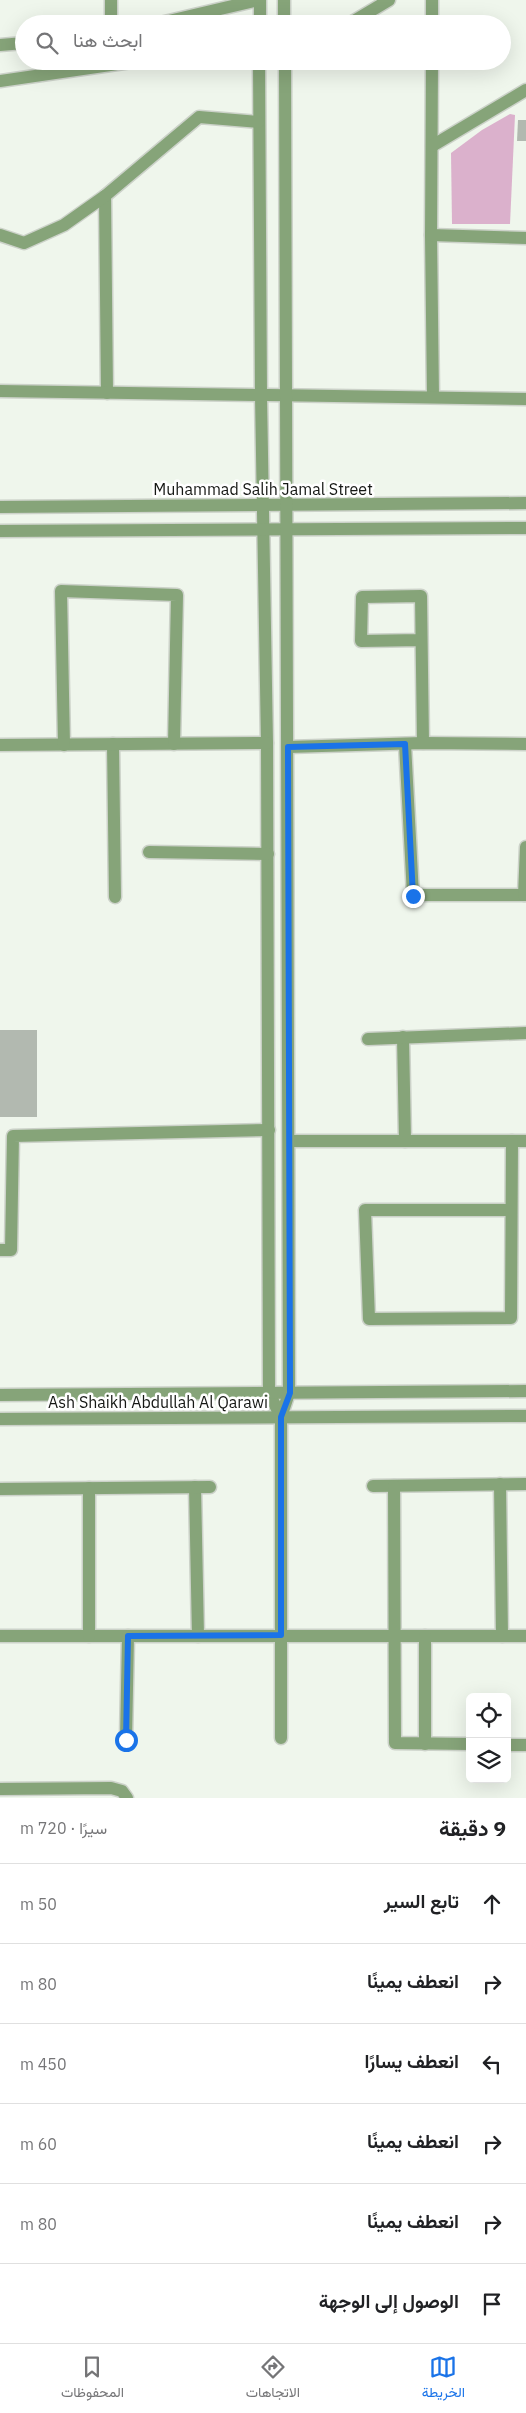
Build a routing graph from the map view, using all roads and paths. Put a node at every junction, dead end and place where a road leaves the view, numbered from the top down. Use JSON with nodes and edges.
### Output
{"nodes":[{"id":1,"x":111,"y":0,"type":"edge"},
{"id":2,"x":259,"y":0,"type":"edge"},
{"id":3,"x":284,"y":0,"type":"edge"},
{"id":4,"x":389,"y":0,"type":"edge"},
{"id":5,"x":432,"y":0,"type":"edge"},
{"id":6,"x":112,"y":15,"type":"edge"},
{"id":7,"x":195,"y":15,"type":"edge"},
{"id":8,"x":260,"y":15,"type":"edge"},
{"id":9,"x":284,"y":15,"type":"edge"},
{"id":10,"x":364,"y":15,"type":"edge"},
{"id":11,"x":432,"y":15,"type":"edge"},
{"id":12,"x":15,"y":44,"type":"edge"},
{"id":13,"x":0,"y":45,"type":"edge"},
{"id":14,"x":79,"y":70,"type":"edge"},
{"id":15,"x":259,"y":70,"type":"edge"},
{"id":16,"x":285,"y":70,"type":"edge"},
{"id":17,"x":432,"y":70,"type":"edge"},
{"id":18,"x":0,"y":82,"type":"edge"},
{"id":19,"x":526,"y":90,"type":"edge"},
{"id":20,"x":258,"y":122,"type":"junction"},
{"id":21,"x":432,"y":146,"type":"junction"},
{"id":22,"x":106,"y":196,"type":"junction"},
{"id":23,"x":0,"y":235,"type":"edge"},
{"id":24,"x":431,"y":235,"type":"junction"},
{"id":25,"x":526,"y":238,"type":"edge"},
{"id":26,"x":0,"y":391,"type":"edge"},
{"id":27,"x":108,"y":393,"type":"junction"},
{"id":28,"x":287,"y":395,"type":"junction"},
{"id":29,"x":261,"y":396,"type":"junction"},
{"id":30,"x":433,"y":397,"type":"junction"},
{"id":31,"x":526,"y":399,"type":"edge"},
{"id":32,"x":526,"y":503,"type":"edge"},
{"id":33,"x":264,"y":505,"type":"junction"},
{"id":34,"x":288,"y":505,"type":"junction"},
{"id":35,"x":0,"y":507,"type":"edge"},
{"id":36,"x":526,"y":528,"type":"edge"},
{"id":37,"x":265,"y":530,"type":"junction"},
{"id":38,"x":288,"y":530,"type":"junction"},
{"id":39,"x":0,"y":531,"type":"edge"},
{"id":40,"x":421,"y":640,"type":"junction"},
{"id":41,"x":268,"y":743,"type":"junction"},
{"id":42,"x":423,"y":743,"type":"junction"},
{"id":43,"x":113,"y":744,"type":"junction"},
{"id":44,"x":174,"y":744,"type":"junction"},
{"id":45,"x":405,"y":744,"type":"junction"},
{"id":46,"x":526,"y":744,"type":"edge"},
{"id":47,"x":0,"y":745,"type":"edge"},
{"id":48,"x":64,"y":745,"type":"junction"},
{"id":49,"x":288,"y":747,"type":"junction"},
{"id":50,"x":526,"y":847,"type":"edge"},
{"id":51,"x":149,"y":852,"type":"dead end"},
{"id":52,"x":268,"y":854,"type":"junction"},
{"id":53,"x":525,"y":895,"type":"edge"},
{"id":54,"x":115,"y":897,"type":"dead end"},
{"id":55,"x":526,"y":1033,"type":"edge"},
{"id":56,"x":403,"y":1037,"type":"junction"},
{"id":57,"x":368,"y":1038,"type":"dead end"},
{"id":58,"x":269,"y":1130,"type":"junction"},
{"id":59,"x":290,"y":1141,"type":"junction"},
{"id":60,"x":405,"y":1141,"type":"junction"},
{"id":61,"x":512,"y":1141,"type":"junction"},
{"id":62,"x":526,"y":1141,"type":"edge"},
{"id":63,"x":512,"y":1210,"type":"junction"},
{"id":64,"x":0,"y":1250,"type":"edge"},
{"id":65,"x":526,"y":1391,"type":"edge"},
{"id":66,"x":269,"y":1393,"type":"junction"},
{"id":67,"x":290,"y":1393,"type":"junction"},
{"id":68,"x":0,"y":1395,"type":"edge"},
{"id":69,"x":526,"y":1416,"type":"edge"},
{"id":70,"x":281,"y":1417,"type":"junction"},
{"id":71,"x":0,"y":1419,"type":"edge"},
{"id":72,"x":500,"y":1484,"type":"junction"},
{"id":73,"x":526,"y":1484,"type":"edge"},
{"id":74,"x":373,"y":1486,"type":"dead end"},
{"id":75,"x":394,"y":1486,"type":"junction"},
{"id":76,"x":195,"y":1487,"type":"junction"},
{"id":77,"x":210,"y":1487,"type":"dead end"},
{"id":78,"x":0,"y":1488,"type":"edge"},
{"id":79,"x":88,"y":1488,"type":"junction"},
{"id":80,"x":281,"y":1635,"type":"junction"},
{"id":81,"x":5,"y":1636,"type":"edge"},
{"id":82,"x":88,"y":1636,"type":"junction"},
{"id":83,"x":128,"y":1636,"type":"junction"},
{"id":84,"x":198,"y":1636,"type":"junction"},
{"id":85,"x":396,"y":1636,"type":"junction"},
{"id":86,"x":425,"y":1636,"type":"junction"},
{"id":87,"x":502,"y":1636,"type":"junction"},
{"id":88,"x":526,"y":1636,"type":"edge"},
{"id":89,"x":0,"y":1645,"type":"edge"},
{"id":90,"x":281,"y":1738,"type":"dead end"},
{"id":91,"x":126,"y":1740,"type":"dead end"},
{"id":92,"x":425,"y":1744,"type":"junction"},
{"id":93,"x":466,"y":1744,"type":"edge"},
{"id":94,"x":511,"y":1744,"type":"edge"},
{"id":95,"x":526,"y":1745,"type":"edge"},
{"id":96,"x":0,"y":1789,"type":"edge"},
{"id":97,"x":127,"y":1798,"type":"edge"}],
"edges":[{"from":1,"to":6,"type":"street"},
{"from":2,"to":7,"type":"street"},
{"from":2,"to":8,"type":"street"},
{"from":3,"to":9,"type":"street"},
{"from":4,"to":10,"type":"street"},
{"from":5,"to":11,"type":"street"},
{"from":12,"to":13,"type":"street"},
{"from":14,"to":18,"type":"street"},
{"from":15,"to":20,"type":"street"},
{"from":16,"to":28,"type":"street"},
{"from":17,"to":21,"type":"street"},
{"from":19,"to":21,"type":"street"},
{"from":20,"to":22,"type":"street"},
{"from":20,"to":29,"type":"street"},
{"from":21,"to":24,"type":"street"},
{"from":22,"to":23,"type":"street"},
{"from":22,"to":27,"type":"street"},
{"from":24,"to":25,"type":"street"},
{"from":24,"to":30,"type":"street"},
{"from":26,"to":27,"type":"street"},
{"from":27,"to":29,"type":"street"},
{"from":28,"to":29,"type":"street"},
{"from":28,"to":30,"type":"street"},
{"from":28,"to":34,"type":"street"},
{"from":29,"to":33,"type":"street"},
{"from":30,"to":31,"type":"street"},
{"from":32,"to":34,"type":"street","name":"Muhammad Salih Jamal Street"},
{"from":33,"to":34,"type":"street","name":"Muhammad Salih Jamal Street"},
{"from":33,"to":35,"type":"street","name":"Muhammad Salih Jamal Street"},
{"from":33,"to":37,"type":"street"},
{"from":34,"to":38,"type":"street"},
{"from":36,"to":38,"type":"street"},
{"from":37,"to":38,"type":"street"},
{"from":37,"to":39,"type":"street"},
{"from":37,"to":41,"type":"street"},
{"from":38,"to":49,"type":"street"},
{"from":40,"to":40,"type":"street"},
{"from":40,"to":42,"type":"street"},
{"from":41,"to":44,"type":"street"},
{"from":41,"to":52,"type":"street"},
{"from":42,"to":45,"type":"street"},
{"from":42,"to":46,"type":"street"},
{"from":43,"to":44,"type":"street"},
{"from":43,"to":48,"type":"street"},
{"from":43,"to":54,"type":"street"},
{"from":44,"to":48,"type":"street"},
{"from":45,"to":49,"type":"street"},
{"from":45,"to":53,"type":"street"},
{"from":47,"to":48,"type":"street"},
{"from":49,"to":59,"type":"street"},
{"from":50,"to":53,"type":"street"},
{"from":51,"to":52,"type":"street"},
{"from":52,"to":58,"type":"street"},
{"from":55,"to":56,"type":"street"},
{"from":56,"to":57,"type":"street"},
{"from":56,"to":60,"type":"street"},
{"from":58,"to":64,"type":"street"},
{"from":58,"to":66,"type":"street"},
{"from":59,"to":60,"type":"street"},
{"from":59,"to":67,"type":"street"},
{"from":60,"to":61,"type":"street"},
{"from":61,"to":62,"type":"street"},
{"from":61,"to":63,"type":"street"},
{"from":63,"to":63,"type":"street"},
{"from":65,"to":67,"type":"street"},
{"from":66,"to":67,"type":"street"},
{"from":66,"to":68,"type":"street"},
{"from":66,"to":70,"type":"street"},
{"from":67,"to":70,"type":"street"},
{"from":69,"to":70,"type":"street","name":"Ash Shaikh Abdullah Al Qarawi"},
{"from":70,"to":71,"type":"street","name":"Ash Shaikh Abdullah Al Qarawi"},
{"from":70,"to":80,"type":"street"},
{"from":72,"to":73,"type":"street"},
{"from":72,"to":75,"type":"street"},
{"from":72,"to":87,"type":"street"},
{"from":74,"to":75,"type":"street"},
{"from":75,"to":85,"type":"street"},
{"from":76,"to":77,"type":"street"},
{"from":76,"to":79,"type":"street"},
{"from":76,"to":84,"type":"street"},
{"from":78,"to":79,"type":"street"},
{"from":79,"to":82,"type":"street"},
{"from":80,"to":84,"type":"street"},
{"from":80,"to":85,"type":"street"},
{"from":80,"to":90,"type":"street"},
{"from":81,"to":82,"type":"street"},
{"from":81,"to":89,"type":"street"},
{"from":82,"to":83,"type":"street"},
{"from":83,"to":84,"type":"street"},
{"from":83,"to":91,"type":"street"},
{"from":85,"to":86,"type":"street"},
{"from":85,"to":92,"type":"street"},
{"from":86,"to":87,"type":"street"},
{"from":86,"to":92,"type":"street"},
{"from":87,"to":88,"type":"street"},
{"from":92,"to":93,"type":"street"},
{"from":94,"to":95,"type":"street"},
{"from":96,"to":97,"type":"street"}]}
